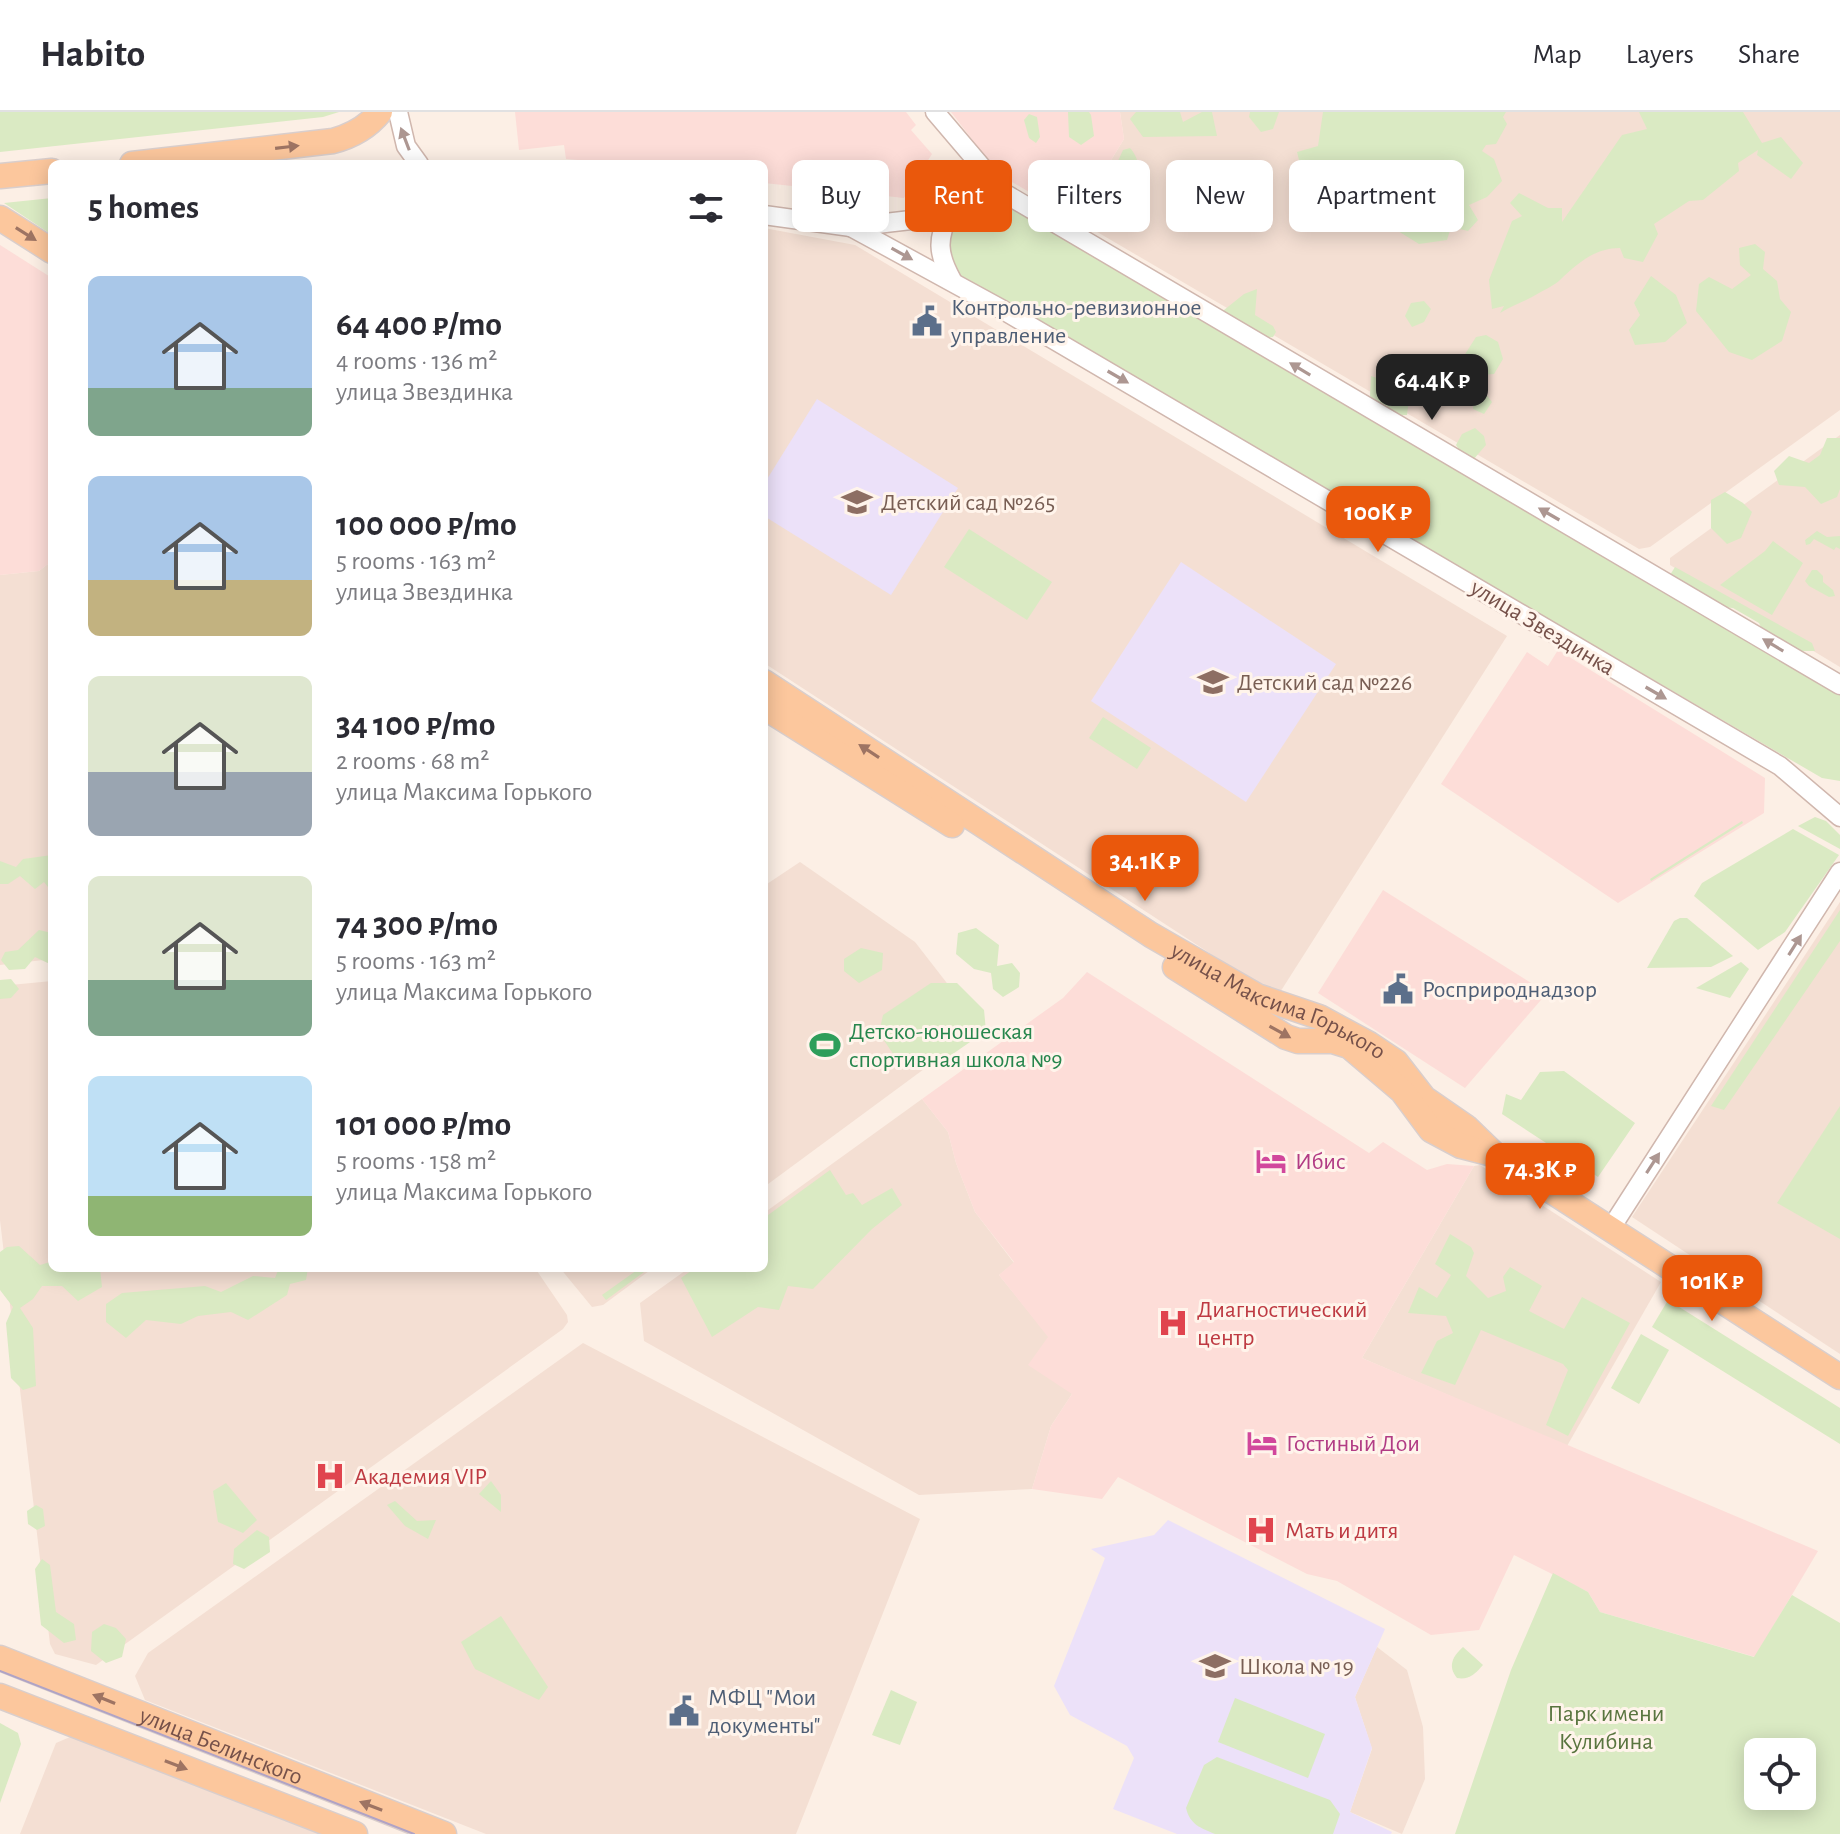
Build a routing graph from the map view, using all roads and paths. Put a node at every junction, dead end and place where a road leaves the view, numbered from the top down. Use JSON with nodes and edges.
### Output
{"nodes":[{"id":1,"x":380,"y":112,"type":"edge"},
{"id":2,"x":398,"y":112,"type":"edge"},
{"id":3,"x":935,"y":112,"type":"edge"},
{"id":4,"x":210,"y":156,"type":"junction"},
{"id":5,"x":181,"y":160,"type":"edge"},
{"id":6,"x":231,"y":160,"type":"edge"},
{"id":7,"x":416,"y":160,"type":"edge"},
{"id":8,"x":976,"y":160,"type":"edge"},
{"id":9,"x":48,"y":171,"type":"edge"},
{"id":10,"x":0,"y":176,"type":"edge"},
{"id":11,"x":1012,"y":198,"type":"edge"},
{"id":12,"x":768,"y":216,"type":"edge"},
{"id":13,"x":0,"y":218,"type":"edge"},
{"id":14,"x":792,"y":219,"type":"edge"},
{"id":15,"x":860,"y":232,"type":"edge"},
{"id":16,"x":943,"y":232,"type":"edge"},
{"id":17,"x":48,"y":248,"type":"edge"},
{"id":18,"x":953,"y":282,"type":"junction"},
{"id":19,"x":768,"y":685,"type":"edge"},
{"id":20,"x":1840,"y":685,"type":"edge"},
{"id":21,"x":768,"y":710,"type":"edge"},
{"id":22,"x":1840,"y":793,"type":"edge"},
{"id":23,"x":1821,"y":800,"type":"junction"},
{"id":24,"x":1840,"y":817,"type":"edge"},
{"id":25,"x":1840,"y":872,"type":"edge"},
{"id":26,"x":1494,"y":1154,"type":"junction"},
{"id":27,"x":1611,"y":1228,"type":"junction"},
{"id":28,"x":1840,"y":1377,"type":"edge"},
{"id":29,"x":0,"y":1658,"type":"edge"},
{"id":30,"x":0,"y":1696,"type":"edge"},
{"id":31,"x":355,"y":1834,"type":"edge"},
{"id":32,"x":444,"y":1834,"type":"edge"}],
"edges":[{"from":4,"to":1,"type":"main road","one_way":true},
{"from":7,"to":2,"type":"street","one_way":true},
{"from":3,"to":8,"type":"street"},
{"from":4,"to":5,"type":"main road"},
{"from":4,"to":6,"type":"street"},
{"from":9,"to":10,"type":"main road"},
{"from":20,"to":11,"type":"street","one_way":true},
{"from":12,"to":14,"type":"street","name":"улица Звездинка"},
{"from":13,"to":17,"type":"main road","one_way":true},
{"from":15,"to":18,"type":"street","name":"улица Звездинка","one_way":true},
{"from":16,"to":18,"type":"street"},
{"from":18,"to":23,"type":"street","name":"улица Звездинка","one_way":true},
{"from":26,"to":19,"type":"main road","name":"улица Максима Горького","one_way":true},
{"from":21,"to":26,"type":"main road","name":"улица Максима Горького","one_way":true},
{"from":22,"to":23,"type":"street"},
{"from":23,"to":24,"type":"street","name":"улица Звездинка"},
{"from":27,"to":25,"type":"street","one_way":true},
{"from":26,"to":27,"type":"main road","name":"улица Максима Горького"},
{"from":27,"to":28,"type":"main road","name":"улица Максима Горького"},
{"from":32,"to":29,"type":"main road","name":"улица Белинского","one_way":true},
{"from":30,"to":31,"type":"main road","name":"улица Белинского","one_way":true}]}
